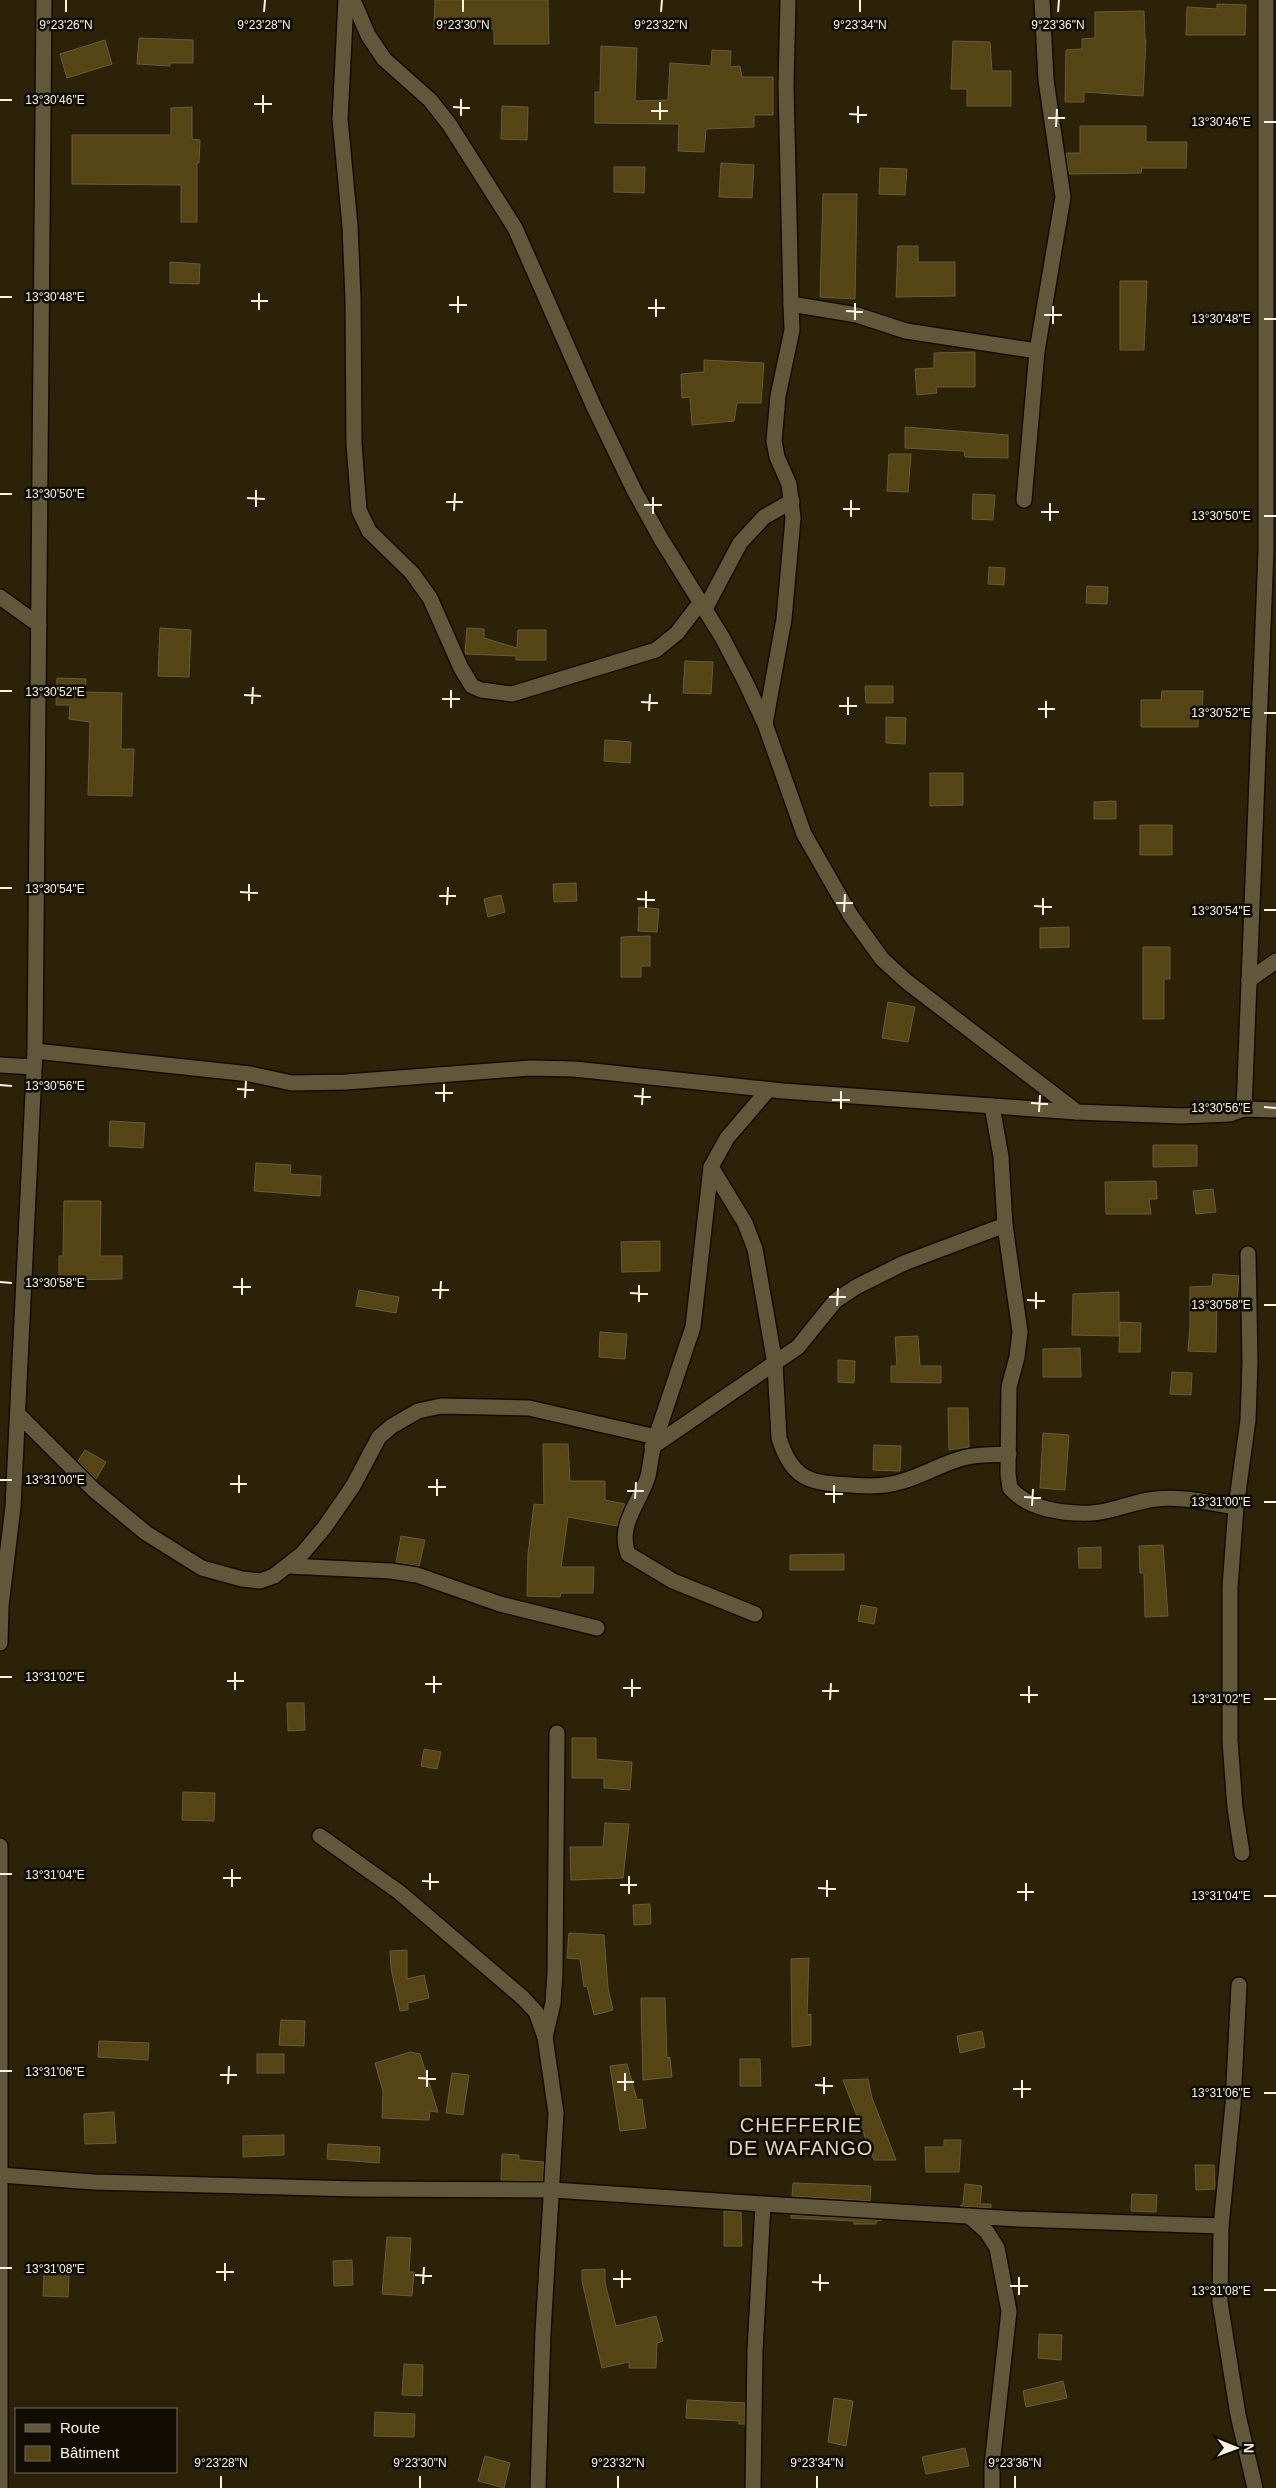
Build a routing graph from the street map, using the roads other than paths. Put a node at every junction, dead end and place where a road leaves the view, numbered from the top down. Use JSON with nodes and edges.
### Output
{"nodes":[{"id":1,"x":44,"y":0,"type":"edge"},
{"id":2,"x":346,"y":0,"type":"edge"},
{"id":3,"x":353,"y":0,"type":"edge"},
{"id":4,"x":788,"y":0,"type":"edge"},
{"id":5,"x":1042,"y":0,"type":"edge"},
{"id":6,"x":1266,"y":0,"type":"edge"},
{"id":7,"x":1271,"y":298,"type":"edge"},
{"id":8,"x":791,"y":304,"type":"junction"},
{"id":9,"x":1037,"y":350,"type":"junction"},
{"id":10,"x":1024,"y":500,"type":"dead end"},
{"id":11,"x":792,"y":501,"type":"junction"},
{"id":12,"x":0,"y":598,"type":"edge"},
{"id":13,"x":702,"y":606,"type":"junction"},
{"id":14,"x":38,"y":625,"type":"junction"},
{"id":15,"x":765,"y":724,"type":"junction"},
{"id":16,"x":1276,"y":961,"type":"edge"},
{"id":17,"x":1250,"y":980,"type":"junction"},
{"id":18,"x":35,"y":1051,"type":"junction"},
{"id":19,"x":0,"y":1065,"type":"edge"},
{"id":20,"x":34,"y":1067,"type":"junction"},
{"id":21,"x":768,"y":1090,"type":"junction"},
{"id":22,"x":992,"y":1106,"type":"junction"},
{"id":23,"x":1244,"y":1109,"type":"junction"},
{"id":24,"x":1276,"y":1110,"type":"edge"},
{"id":25,"x":1077,"y":1112,"type":"junction"},
{"id":26,"x":711,"y":1168,"type":"junction"},
{"id":27,"x":1005,"y":1225,"type":"junction"},
{"id":28,"x":1248,"y":1254,"type":"dead end"},
{"id":29,"x":775,"y":1364,"type":"junction"},
{"id":30,"x":18,"y":1414,"type":"junction"},
{"id":31,"x":654,"y":1442,"type":"junction"},
{"id":32,"x":1008,"y":1454,"type":"junction"},
{"id":33,"x":1236,"y":1507,"type":"junction"},
{"id":34,"x":288,"y":1566,"type":"junction"},
{"id":35,"x":755,"y":1614,"type":"dead end"},
{"id":36,"x":597,"y":1628,"type":"dead end"},
{"id":37,"x":0,"y":1643,"type":"edge"},
{"id":38,"x":557,"y":1732,"type":"dead end"},
{"id":39,"x":320,"y":1836,"type":"dead end"},
{"id":40,"x":0,"y":1846,"type":"edge"},
{"id":41,"x":1242,"y":1853,"type":"dead end"},
{"id":42,"x":1239,"y":1985,"type":"dead end"},
{"id":43,"x":545,"y":2037,"type":"junction"},
{"id":44,"x":0,"y":2175,"type":"edge"},
{"id":45,"x":553,"y":2190,"type":"junction"},
{"id":46,"x":763,"y":2204,"type":"junction"},
{"id":47,"x":969,"y":2216,"type":"junction"},
{"id":48,"x":1221,"y":2226,"type":"junction"},
{"id":49,"x":0,"y":2488,"type":"edge"},
{"id":50,"x":538,"y":2488,"type":"edge"},
{"id":51,"x":753,"y":2488,"type":"edge"},
{"id":52,"x":992,"y":2488,"type":"edge"},
{"id":53,"x":1255,"y":2488,"type":"edge"}],
"edges":[{"from":1,"to":14,"type":"street"},
{"from":2,"to":13,"type":"street"},
{"from":3,"to":13,"type":"street"},
{"from":4,"to":8,"type":"street"},
{"from":5,"to":9,"type":"street"},
{"from":6,"to":7,"type":"street"},
{"from":7,"to":17,"type":"street"},
{"from":8,"to":9,"type":"street"},
{"from":8,"to":11,"type":"street"},
{"from":9,"to":10,"type":"street"},
{"from":11,"to":13,"type":"street"},
{"from":11,"to":15,"type":"street"},
{"from":12,"to":14,"type":"street"},
{"from":13,"to":15,"type":"street"},
{"from":14,"to":18,"type":"street"},
{"from":15,"to":25,"type":"street"},
{"from":16,"to":17,"type":"street"},
{"from":17,"to":23,"type":"street"},
{"from":18,"to":20,"type":"street"},
{"from":18,"to":21,"type":"street"},
{"from":19,"to":20,"type":"street"},
{"from":20,"to":30,"type":"street"},
{"from":21,"to":22,"type":"street"},
{"from":21,"to":26,"type":"street"},
{"from":22,"to":25,"type":"street"},
{"from":22,"to":27,"type":"street"},
{"from":23,"to":24,"type":"street"},
{"from":23,"to":25,"type":"street"},
{"from":26,"to":29,"type":"street"},
{"from":26,"to":31,"type":"street"},
{"from":27,"to":29,"type":"street"},
{"from":27,"to":32,"type":"street"},
{"from":28,"to":33,"type":"street"},
{"from":29,"to":31,"type":"street"},
{"from":29,"to":32,"type":"street"},
{"from":30,"to":34,"type":"street"},
{"from":30,"to":37,"type":"street"},
{"from":31,"to":34,"type":"street"},
{"from":31,"to":35,"type":"street"},
{"from":32,"to":33,"type":"street"},
{"from":33,"to":41,"type":"street"},
{"from":34,"to":36,"type":"street"},
{"from":38,"to":43,"type":"street"},
{"from":39,"to":43,"type":"street"},
{"from":40,"to":44,"type":"street"},
{"from":42,"to":48,"type":"street"},
{"from":43,"to":45,"type":"street"},
{"from":44,"to":45,"type":"street"},
{"from":44,"to":49,"type":"street"},
{"from":45,"to":46,"type":"street"},
{"from":45,"to":50,"type":"street"},
{"from":46,"to":47,"type":"street"},
{"from":46,"to":51,"type":"street"},
{"from":47,"to":48,"type":"street"},
{"from":47,"to":52,"type":"street"},
{"from":48,"to":53,"type":"street"}]}
